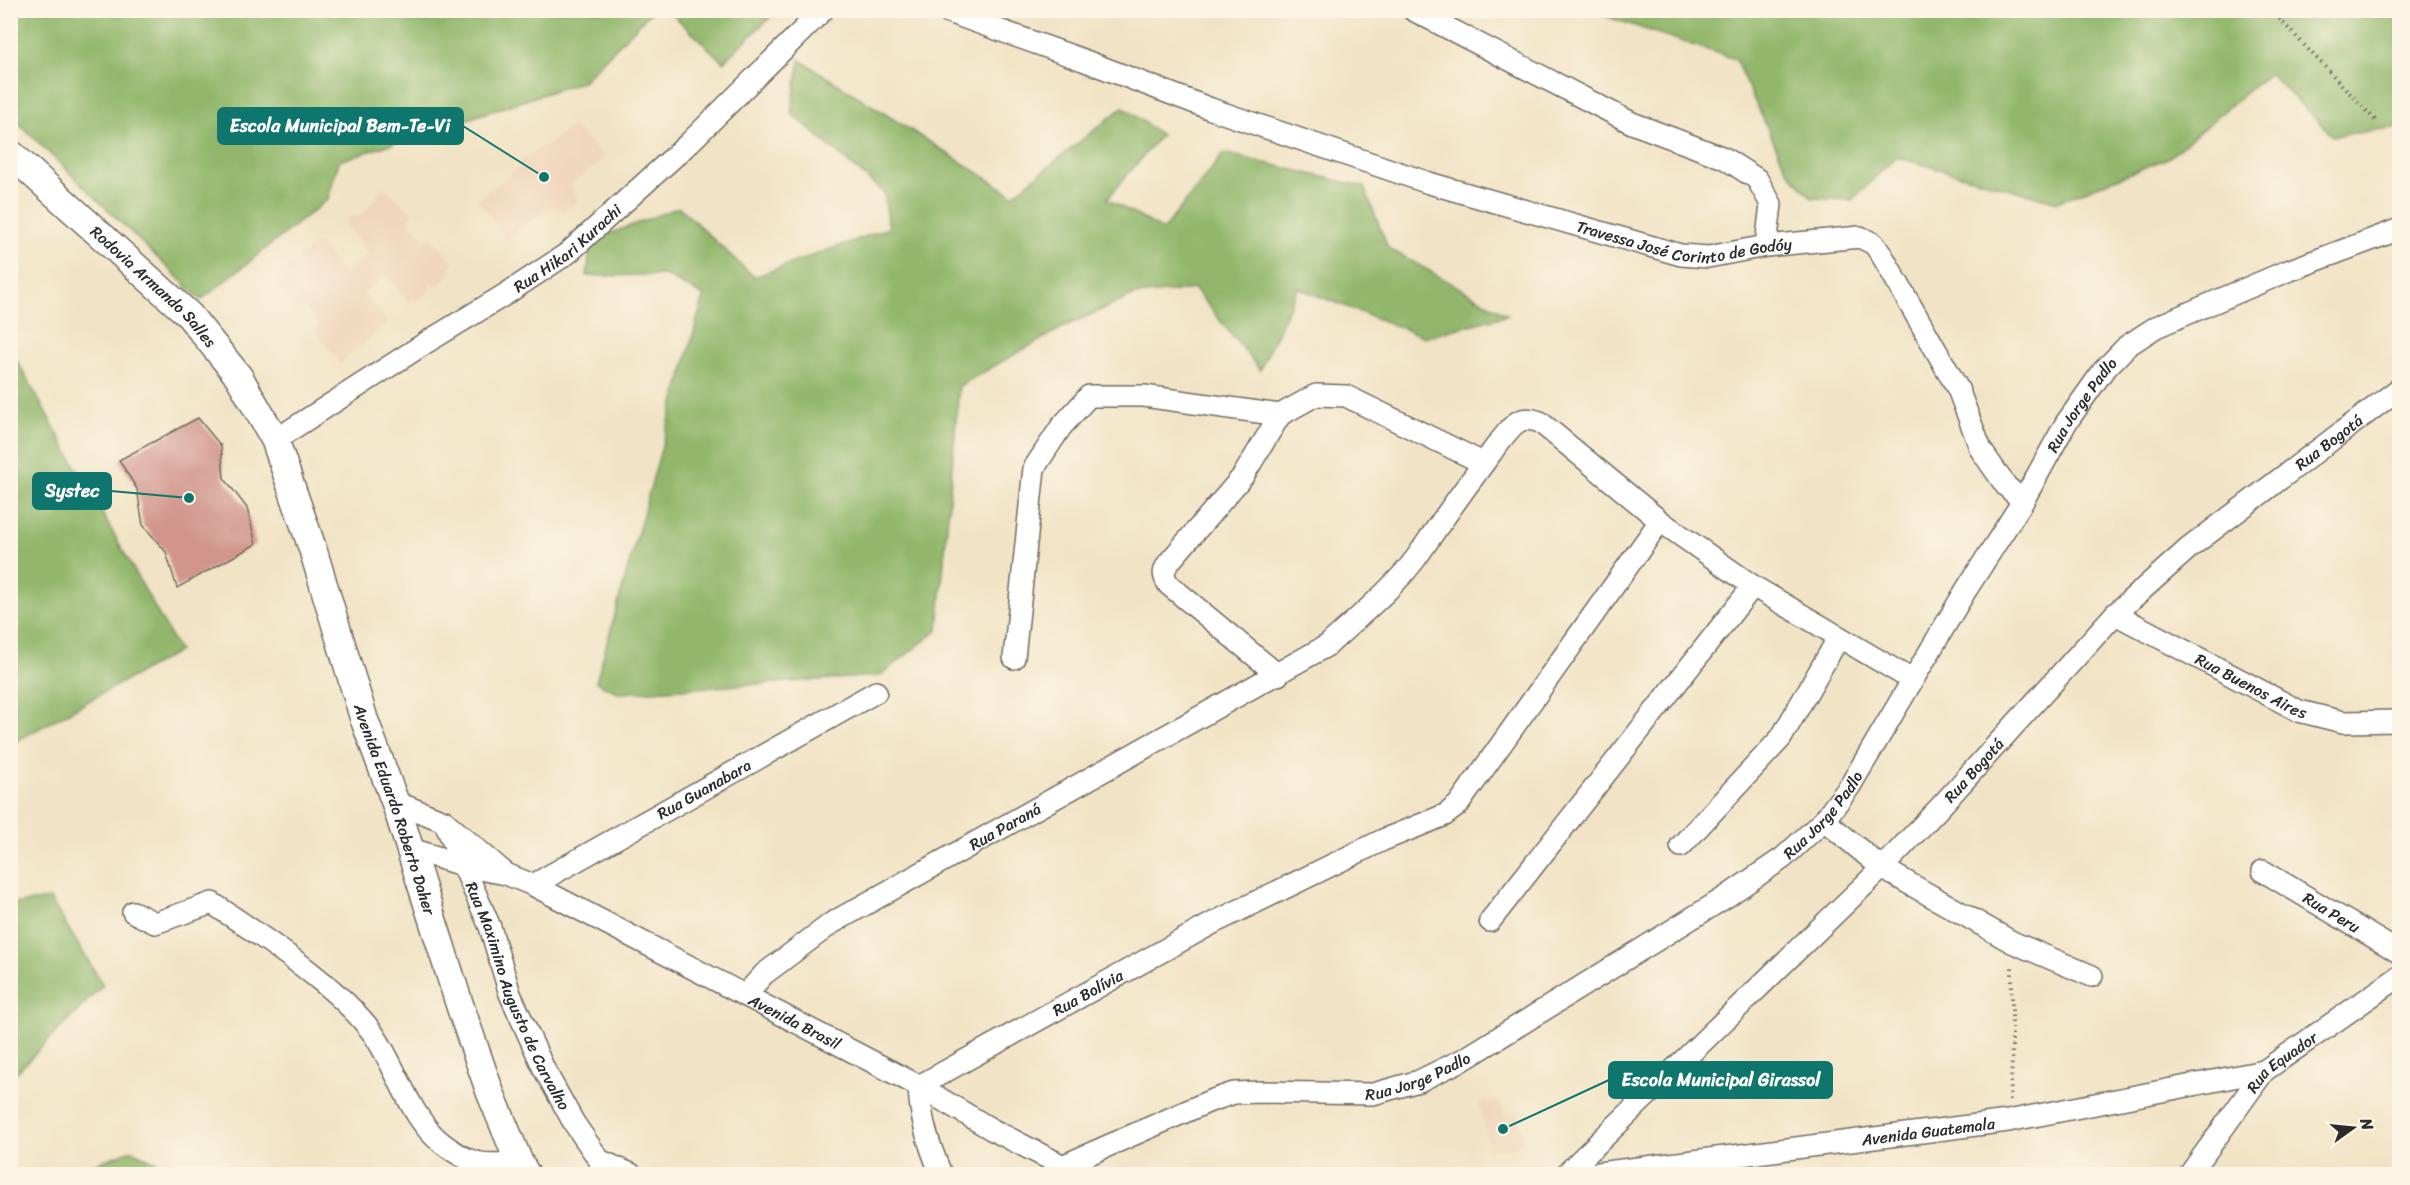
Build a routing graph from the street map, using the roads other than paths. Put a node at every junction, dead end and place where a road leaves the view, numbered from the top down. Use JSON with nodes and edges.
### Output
{"nodes":[{"id":1,"x":823,"y":10,"type":"edge"},
{"id":2,"x":943,"y":10,"type":"edge"},
{"id":3,"x":1413,"y":10,"type":"edge"},
{"id":4,"x":10,"y":153,"type":"edge"},
{"id":5,"x":2400,"y":229,"type":"edge"},
{"id":6,"x":1766,"y":246,"type":"junction"},
{"id":7,"x":2400,"y":388,"type":"edge"},
{"id":8,"x":1280,"y":415,"type":"junction"},
{"id":9,"x":275,"y":440,"type":"junction"},
{"id":10,"x":1483,"y":464,"type":"junction"},
{"id":11,"x":2023,"y":501,"type":"junction"},
{"id":12,"x":1660,"y":521,"type":"junction"},
{"id":13,"x":1753,"y":586,"type":"junction"},
{"id":14,"x":2115,"y":614,"type":"junction"},
{"id":15,"x":1839,"y":637,"type":"junction"},
{"id":16,"x":1014,"y":658,"type":"dead end"},
{"id":17,"x":1278,"y":675,"type":"junction"},
{"id":18,"x":1912,"y":680,"type":"junction"},
{"id":19,"x":876,"y":692,"type":"dead end"},
{"id":20,"x":2400,"y":721,"type":"edge"},
{"id":21,"x":395,"y":802,"type":"junction"},
{"id":22,"x":444,"y":820,"type":"junction"},
{"id":23,"x":1824,"y":820,"type":"junction"},
{"id":24,"x":1681,"y":846,"type":"dead end"},
{"id":25,"x":408,"y":848,"type":"junction"},
{"id":26,"x":465,"y":866,"type":"junction"},
{"id":27,"x":1882,"y":868,"type":"junction"},
{"id":28,"x":2263,"y":871,"type":"dead end"},
{"id":29,"x":506,"y":874,"type":"junction"},
{"id":30,"x":533,"y":885,"type":"junction"},
{"id":31,"x":133,"y":912,"type":"dead end"},
{"id":32,"x":1490,"y":921,"type":"dead end"},
{"id":33,"x":2400,"y":953,"type":"edge"},
{"id":34,"x":2092,"y":975,"type":"dead end"},
{"id":35,"x":2400,"y":976,"type":"edge"},
{"id":36,"x":746,"y":994,"type":"junction"},
{"id":37,"x":2264,"y":1071,"type":"junction"},
{"id":38,"x":919,"y":1086,"type":"junction"},
{"id":39,"x":603,"y":1167,"type":"edge"},
{"id":40,"x":522,"y":1168,"type":"edge"},
{"id":41,"x":1071,"y":1170,"type":"edge"},
{"id":42,"x":631,"y":1174,"type":"edge"},
{"id":43,"x":941,"y":1174,"type":"edge"},
{"id":44,"x":1566,"y":1174,"type":"edge"},
{"id":45,"x":1591,"y":1174,"type":"edge"},
{"id":46,"x":2190,"y":1174,"type":"edge"}],
"edges":[{"from":1,"to":9,"type":"street","name":"Rua Hikari Kurachi"},
{"from":2,"to":6,"type":"street","name":"Travessa José Corinto de Godóy"},
{"from":3,"to":6,"type":"street"},
{"from":4,"to":9,"type":"main road","name":"Rodovia Armando Salles"},
{"from":5,"to":11,"type":"street","name":"Rua Jorge Padlo"},
{"from":6,"to":11,"type":"street","name":"Travessa José Corinto de Godóy"},
{"from":7,"to":14,"type":"street","name":"Rua Bogotá"},
{"from":8,"to":10,"type":"street"},
{"from":8,"to":16,"type":"street"},
{"from":8,"to":17,"type":"street"},
{"from":9,"to":21,"type":"main road","name":"Avenida Eduardo Roberto Daher"},
{"from":10,"to":12,"type":"street","name":"Rua Paraná"},
{"from":10,"to":17,"type":"street","name":"Rua Paraná"},
{"from":11,"to":18,"type":"street","name":"Rua Jorge Padlo"},
{"from":12,"to":13,"type":"street"},
{"from":12,"to":38,"type":"street","name":"Rua Bolívia"},
{"from":13,"to":15,"type":"street"},
{"from":13,"to":32,"type":"street"},
{"from":14,"to":20,"type":"street","name":"Rua Buenos Aires"},
{"from":14,"to":27,"type":"street","name":"Rua Bogotá"},
{"from":15,"to":18,"type":"street"},
{"from":15,"to":24,"type":"street"},
{"from":17,"to":36,"type":"street","name":"Rua Paraná"},
{"from":18,"to":23,"type":"street","name":"Rua Jorge Padlo"},
{"from":19,"to":30,"type":"street","name":"Rua Guanabara"},
{"from":21,"to":22,"type":"street","name":"Avenida Brasil"},
{"from":21,"to":25,"type":"main road","name":"Avenida Eduardo Roberto Daher"},
{"from":22,"to":26,"type":"street"},
{"from":22,"to":29,"type":"street","name":"Avenida Brasil"},
{"from":23,"to":27,"type":"street"},
{"from":23,"to":41,"type":"street","name":"Rua Jorge Padlo"},
{"from":25,"to":26,"type":"street","name":"Rua Maximino Augusto de Carvalho"},
{"from":25,"to":40,"type":"main road","name":"Avenida Eduardo Roberto Daher"},
{"from":26,"to":29,"type":"street","name":"Avenida Brasil"},
{"from":26,"to":39,"type":"street","name":"Rua Maximino Augusto de Carvalho"},
{"from":27,"to":34,"type":"street"},
{"from":27,"to":44,"type":"street","name":"Rua Bogotá"},
{"from":28,"to":33,"type":"street","name":"Rua Peru"},
{"from":29,"to":30,"type":"street","name":"Avenida Brasil"},
{"from":30,"to":36,"type":"street","name":"Avenida Brasil"},
{"from":31,"to":40,"type":"street"},
{"from":35,"to":37,"type":"street","name":"Rua Equador"},
{"from":36,"to":38,"type":"street","name":"Avenida Brasil"},
{"from":37,"to":45,"type":"street","name":"Avenida Guatemala"},
{"from":37,"to":46,"type":"street","name":"Rua Equador"},
{"from":38,"to":41,"type":"street","name":"Avenida Brasil"},
{"from":38,"to":43,"type":"street"},
{"from":39,"to":42,"type":"street"}]}
